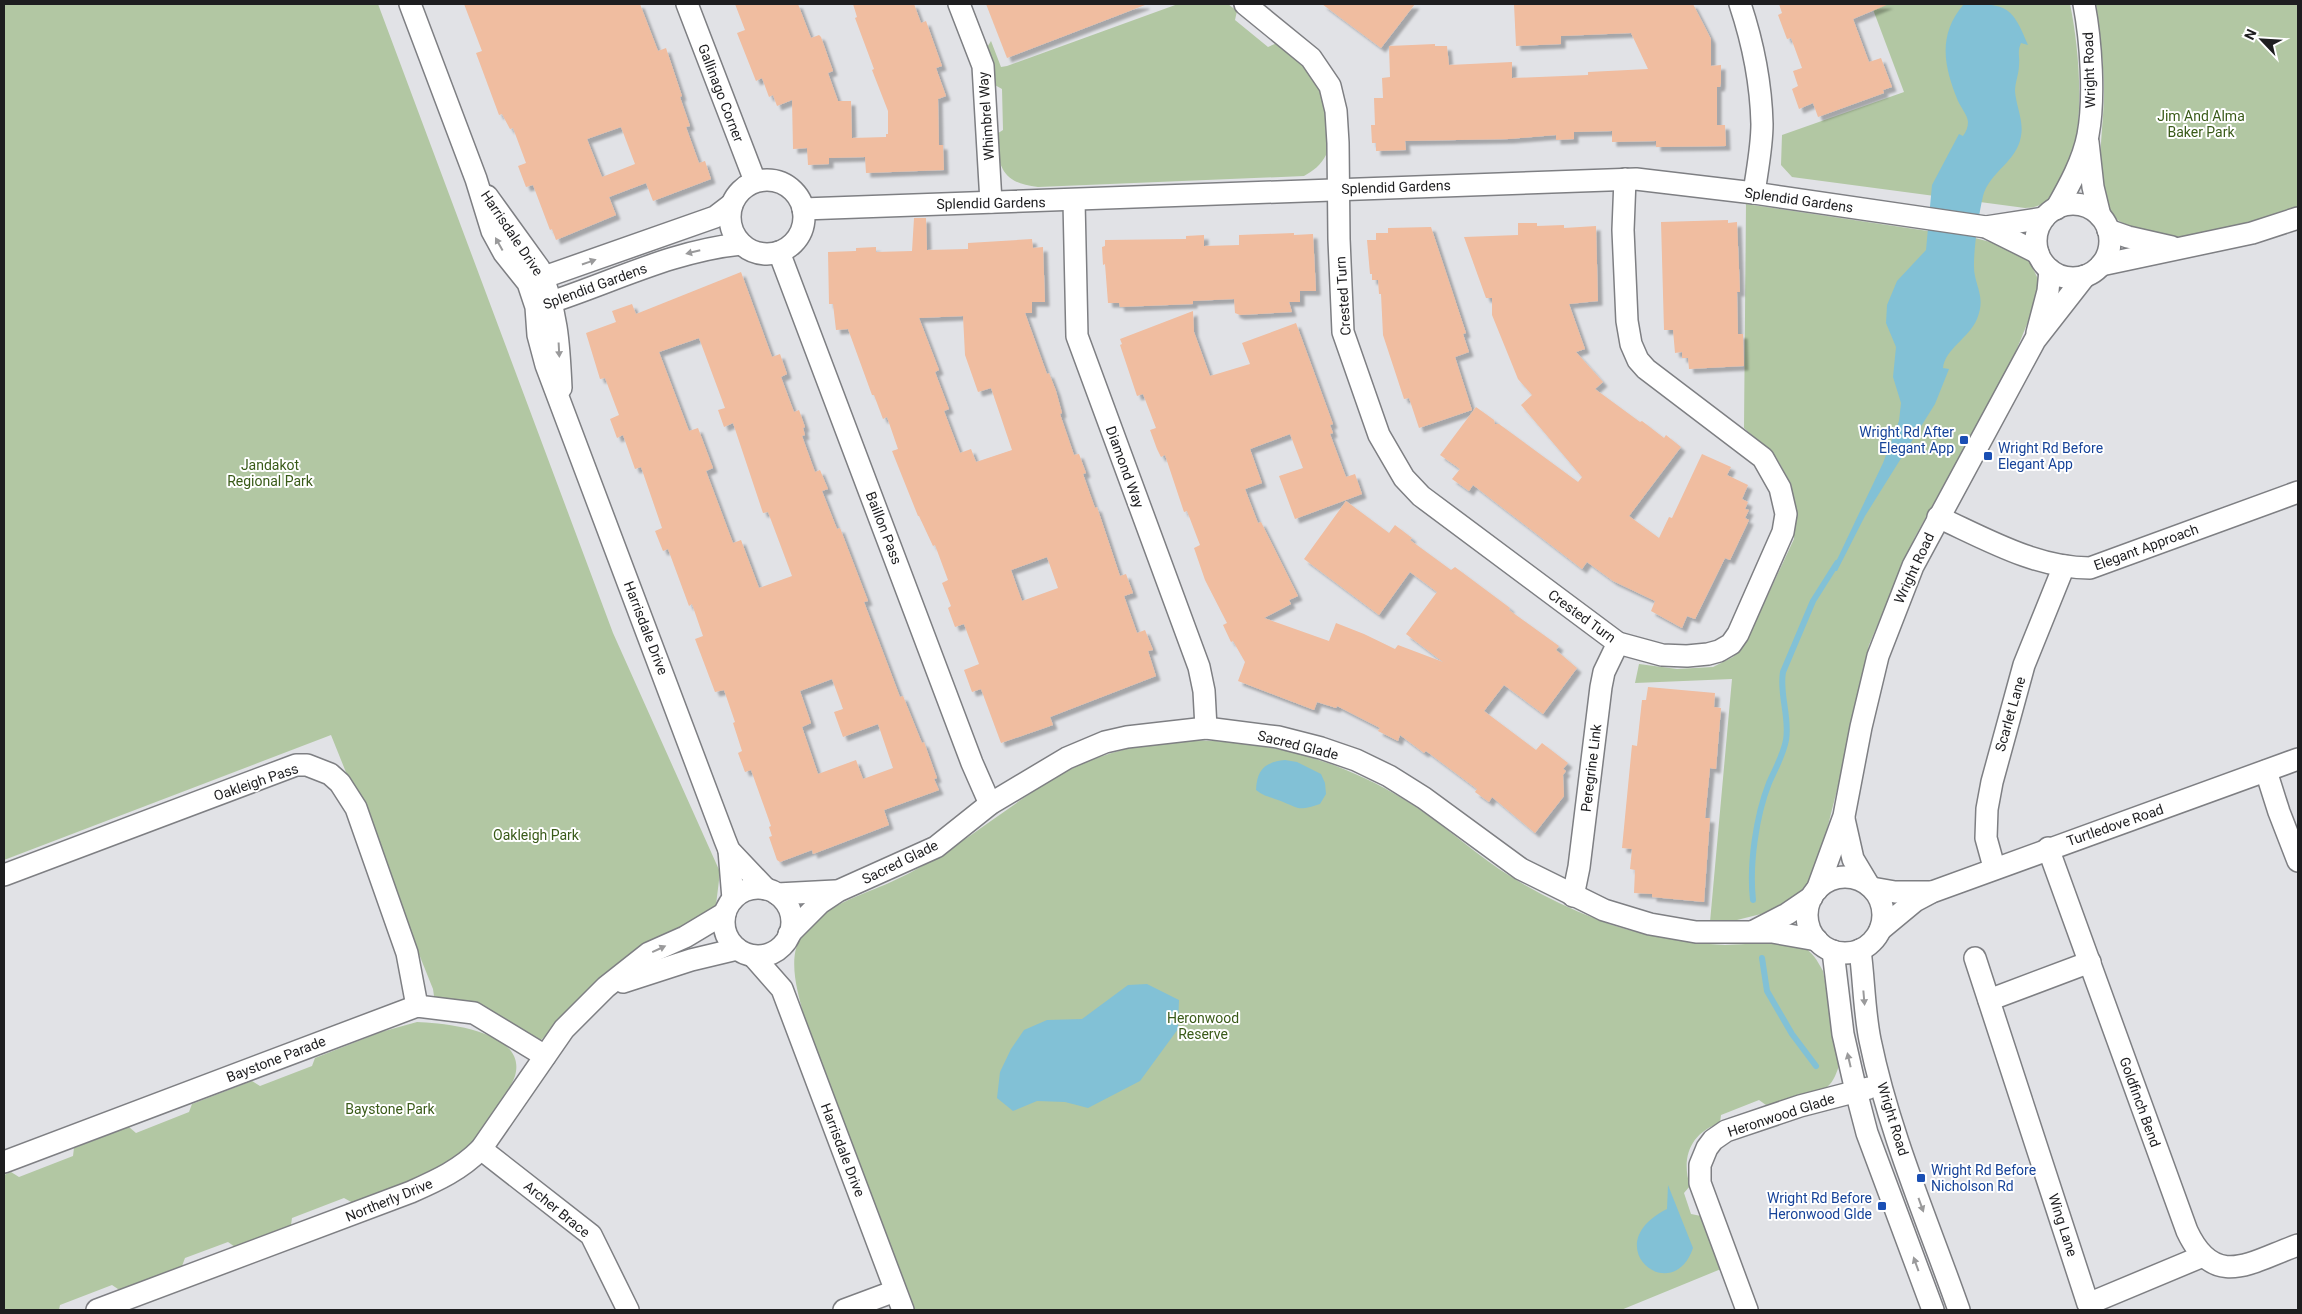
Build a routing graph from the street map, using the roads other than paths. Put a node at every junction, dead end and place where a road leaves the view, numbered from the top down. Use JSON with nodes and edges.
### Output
{"nodes":[{"id":1,"x":410,"y":4,"type":"edge"},
{"id":2,"x":687,"y":4,"type":"edge"},
{"id":3,"x":959,"y":4,"type":"edge"},
{"id":4,"x":1245,"y":4,"type":"edge"},
{"id":5,"x":1740,"y":4,"type":"edge"},
{"id":6,"x":2084,"y":4,"type":"edge"},
{"id":7,"x":2088,"y":136,"type":"junction"},
{"id":8,"x":1625,"y":179,"type":"junction"},
{"id":9,"x":755,"y":181,"type":"junction"},
{"id":10,"x":1339,"y":189,"type":"junction"},
{"id":11,"x":1754,"y":193,"type":"junction"},
{"id":12,"x":1074,"y":201,"type":"junction"},
{"id":13,"x":991,"y":202,"type":"junction"},
{"id":14,"x":732,"y":204,"type":"junction"},
{"id":15,"x":803,"y":209,"type":"junction"},
{"id":16,"x":2050,"y":213,"type":"junction"},
{"id":17,"x":2298,"y":218,"type":"edge"},
{"id":18,"x":2104,"y":223,"type":"junction"},
{"id":19,"x":1986,"y":227,"type":"junction"},
{"id":20,"x":742,"y":244,"type":"junction"},
{"id":21,"x":2177,"y":248,"type":"junction"},
{"id":22,"x":779,"y":252,"type":"junction"},
{"id":23,"x":2044,"y":262,"type":"junction"},
{"id":24,"x":2093,"y":270,"type":"junction"},
{"id":25,"x":535,"y":281,"type":"junction"},
{"id":26,"x":544,"y":305,"type":"junction"},
{"id":27,"x":2035,"y":340,"type":"junction"},
{"id":28,"x":2298,"y":492,"type":"edge"},
{"id":29,"x":1938,"y":516,"type":"junction"},
{"id":30,"x":2064,"y":566,"type":"junction"},
{"id":31,"x":1618,"y":643,"type":"junction"},
{"id":32,"x":1206,"y":728,"type":"junction"},
{"id":33,"x":2298,"y":759,"type":"edge"},
{"id":34,"x":2266,"y":771,"type":"junction"},
{"id":35,"x":990,"y":804,"type":"junction"},
{"id":36,"x":1844,"y":816,"type":"junction"},
{"id":37,"x":2048,"y":848,"type":"junction"},
{"id":38,"x":729,"y":850,"type":"junction"},
{"id":39,"x":2298,"y":861,"type":"edge"},
{"id":40,"x":1994,"y":868,"type":"junction"},
{"id":41,"x":4,"y":875,"type":"edge"},
{"id":42,"x":1870,"y":886,"type":"junction"},
{"id":43,"x":838,"y":891,"type":"junction"},
{"id":44,"x":772,"y":892,"type":"junction"},
{"id":45,"x":1932,"y":892,"type":"junction"},
{"id":46,"x":1815,"y":894,"type":"junction"},
{"id":47,"x":1573,"y":896,"type":"junction"},
{"id":48,"x":729,"y":906,"type":"junction"},
{"id":49,"x":1880,"y":930,"type":"junction"},
{"id":50,"x":1754,"y":931,"type":"junction"},
{"id":51,"x":786,"y":939,"type":"junction"},
{"id":52,"x":1825,"y":946,"type":"junction"},
{"id":53,"x":1860,"y":950,"type":"junction"},
{"id":54,"x":745,"y":952,"type":"junction"},
{"id":55,"x":1975,"y":958,"type":"dead end"},
{"id":56,"x":2090,"y":962,"type":"junction"},
{"id":57,"x":606,"y":988,"type":"junction"},
{"id":58,"x":782,"y":989,"type":"junction"},
{"id":59,"x":1989,"y":1000,"type":"junction"},
{"id":60,"x":417,"y":1006,"type":"junction"},
{"id":61,"x":545,"y":1056,"type":"junction"},
{"id":62,"x":1882,"y":1084,"type":"junction"},
{"id":63,"x":1856,"y":1092,"type":"junction"},
{"id":64,"x":481,"y":1149,"type":"junction"},
{"id":65,"x":4,"y":1162,"type":"edge"},
{"id":66,"x":2298,"y":1245,"type":"edge"},
{"id":67,"x":2203,"y":1256,"type":"junction"},
{"id":68,"x":899,"y":1300,"type":"edge"},
{"id":69,"x":97,"y":1310,"type":"edge"},
{"id":70,"x":628,"y":1310,"type":"edge"},
{"id":71,"x":844,"y":1310,"type":"edge"},
{"id":72,"x":1746,"y":1310,"type":"edge"},
{"id":73,"x":1932,"y":1310,"type":"edge"},
{"id":74,"x":1960,"y":1310,"type":"edge"}],
"edges":[{"from":1,"to":25,"type":"street","name":"Harrisdale Drive"},
{"from":2,"to":9,"type":"street","name":"Gallinago Corner"},
{"from":3,"to":13,"type":"street","name":"Whimbrel Way"},
{"from":4,"to":10,"type":"street","name":"Crested Turn"},
{"from":5,"to":11,"type":"street"},
{"from":6,"to":7,"type":"street","name":"Wright Road"},
{"from":7,"to":16,"type":"street","name":"Wright Road"},
{"from":7,"to":18,"type":"street","name":"Wright Road"},
{"from":8,"to":10,"type":"street","name":"Splendid Gardens"},
{"from":8,"to":11,"type":"street","name":"Splendid Gardens"},
{"from":8,"to":31,"type":"street","name":"Crested Turn"},
{"from":9,"to":14,"type":"street"},
{"from":9,"to":15,"type":"street"},
{"from":10,"to":12,"type":"street","name":"Splendid Gardens"},
{"from":10,"to":31,"type":"street","name":"Crested Turn"},
{"from":11,"to":19,"type":"street","name":"Splendid Gardens"},
{"from":12,"to":13,"type":"street","name":"Splendid Gardens"},
{"from":12,"to":32,"type":"street","name":"Diamond Way"},
{"from":13,"to":15,"type":"street","name":"Splendid Gardens"},
{"from":14,"to":20,"type":"street"},
{"from":25,"to":14,"type":"street","name":"Splendid Gardens","one_way":true},
{"from":15,"to":22,"type":"street"},
{"from":16,"to":18,"type":"street"},
{"from":16,"to":19,"type":"street","name":"Splendid Gardens"},
{"from":16,"to":23,"type":"street"},
{"from":17,"to":21,"type":"street"},
{"from":18,"to":21,"type":"street"},
{"from":18,"to":24,"type":"street"},
{"from":19,"to":23,"type":"street","name":"Splendid Gardens"},
{"from":20,"to":22,"type":"street"},
{"from":20,"to":26,"type":"street","name":"Splendid Gardens","one_way":true},
{"from":21,"to":24,"type":"street"},
{"from":22,"to":35,"type":"street","name":"Baillon Pass"},
{"from":23,"to":24,"type":"street"},
{"from":23,"to":27,"type":"street","name":"Wright Road"},
{"from":24,"to":27,"type":"street","name":"Wright Road"},
{"from":25,"to":26,"type":"street","name":"Harrisdale Drive"},
{"from":26,"to":38,"type":"street","name":"Harrisdale Drive"},
{"from":27,"to":29,"type":"street","name":"Wright Road"},
{"from":28,"to":30,"type":"street","name":"Elegant Approach"},
{"from":29,"to":30,"type":"street","name":"Elegant Approach"},
{"from":29,"to":36,"type":"street","name":"Wright Road"},
{"from":30,"to":40,"type":"street","name":"Scarlet Lane"},
{"from":31,"to":47,"type":"street","name":"Peregrine Link"},
{"from":32,"to":35,"type":"street","name":"Sacred Glade"},
{"from":32,"to":47,"type":"street","name":"Sacred Glade"},
{"from":33,"to":34,"type":"street","name":"Turtledove Road"},
{"from":34,"to":37,"type":"street","name":"Turtledove Road"},
{"from":34,"to":39,"type":"street"},
{"from":35,"to":43,"type":"street","name":"Sacred Glade"},
{"from":36,"to":42,"type":"street","name":"Wright Road"},
{"from":36,"to":46,"type":"street","name":"Wright Road"},
{"from":37,"to":40,"type":"street","name":"Turtledove Road"},
{"from":37,"to":56,"type":"street","name":"Goldfinch Bend"},
{"from":38,"to":44,"type":"street","name":"Harrisdale Drive"},
{"from":38,"to":48,"type":"street","name":"Harrisdale Drive"},
{"from":40,"to":45,"type":"street","name":"Turtledove Road"},
{"from":41,"to":60,"type":"street","name":"Oakleigh Pass"},
{"from":42,"to":45,"type":"street","name":"Turtledove Road"},
{"from":42,"to":46,"type":"street"},
{"from":42,"to":49,"type":"street"},
{"from":43,"to":44,"type":"street","name":"Sacred Glade"},
{"from":43,"to":51,"type":"street","name":"Sacred Glade"},
{"from":44,"to":48,"type":"street"},
{"from":44,"to":51,"type":"street"},
{"from":45,"to":49,"type":"street","name":"Turtledove Road"},
{"from":46,"to":50,"type":"street","name":"Sacred Glade"},
{"from":46,"to":52,"type":"street"},
{"from":47,"to":50,"type":"street","name":"Sacred Glade"},
{"from":48,"to":54,"type":"street"},
{"from":57,"to":48,"type":"street","name":"Northerly Drive","one_way":true},
{"from":49,"to":53,"type":"street"},
{"from":50,"to":52,"type":"street","name":"Sacred Glade"},
{"from":51,"to":54,"type":"street"},
{"from":51,"to":58,"type":"street","name":"Harrisdale Drive"},
{"from":52,"to":53,"type":"street"},
{"from":63,"to":52,"type":"street","name":"Wright Road","one_way":true},
{"from":53,"to":62,"type":"street","name":"Wright Road","one_way":true},
{"from":54,"to":57,"type":"street","name":"Northerly Drive"},
{"from":54,"to":58,"type":"street","name":"Harrisdale Drive"},
{"from":55,"to":59,"type":"street","name":"Wing Lane"},
{"from":56,"to":59,"type":"street"},
{"from":56,"to":67,"type":"street","name":"Goldfinch Bend"},
{"from":57,"to":61,"type":"street","name":"Northerly Drive"},
{"from":58,"to":68,"type":"street","name":"Harrisdale Drive"},
{"from":59,"to":67,"type":"street","name":"Wing Lane"},
{"from":60,"to":61,"type":"street","name":"Baystone Parade"},
{"from":60,"to":65,"type":"street","name":"Baystone Parade"},
{"from":61,"to":64,"type":"street","name":"Northerly Drive"},
{"from":62,"to":63,"type":"street","name":"Heronwood Glade"},
{"from":62,"to":74,"type":"street","name":"Wright Road","one_way":true},
{"from":63,"to":72,"type":"street","name":"Heronwood Glade"},
{"from":73,"to":63,"type":"street","name":"Wright Road","one_way":true},
{"from":64,"to":69,"type":"street","name":"Northerly Drive"},
{"from":64,"to":70,"type":"street","name":"Archer Brace"},
{"from":66,"to":67,"type":"street"},
{"from":68,"to":71,"type":"street"}]}
